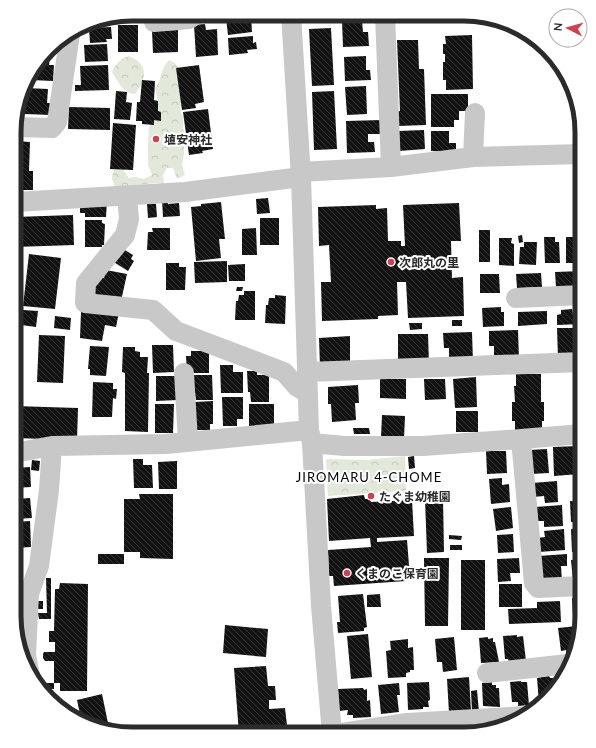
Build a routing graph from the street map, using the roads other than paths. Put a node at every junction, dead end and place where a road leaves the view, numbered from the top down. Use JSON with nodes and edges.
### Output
{"nodes":[{"id":1,"x":166,"y":21,"type":"edge"},
{"id":2,"x":291,"y":21,"type":"edge"},
{"id":3,"x":385,"y":21,"type":"edge"},
{"id":4,"x":154,"y":22,"type":"dead end"},
{"id":5,"x":69,"y":41,"type":"edge"},
{"id":6,"x":475,"y":113,"type":"dead end"},
{"id":7,"x":21,"y":127,"type":"edge"},
{"id":8,"x":575,"y":154,"type":"edge"},
{"id":9,"x":473,"y":157,"type":"junction"},
{"id":10,"x":391,"y":167,"type":"junction"},
{"id":11,"x":300,"y":174,"type":"junction"},
{"id":12,"x":127,"y":196,"type":"junction"},
{"id":13,"x":21,"y":202,"type":"edge"},
{"id":14,"x":575,"y":294,"type":"edge"},
{"id":15,"x":516,"y":298,"type":"dead end"},
{"id":16,"x":575,"y":362,"type":"edge"},
{"id":17,"x":307,"y":372,"type":"junction"},
{"id":18,"x":184,"y":373,"type":"dead end"},
{"id":19,"x":308,"y":393,"type":"junction"},
{"id":20,"x":575,"y":435,"type":"edge"},
{"id":21,"x":310,"y":437,"type":"junction"},
{"id":22,"x":522,"y":439,"type":"junction"},
{"id":23,"x":188,"y":441,"type":"junction"},
{"id":24,"x":52,"y":446,"type":"junction"},
{"id":25,"x":21,"y":452,"type":"edge"},
{"id":26,"x":575,"y":586,"type":"edge"},
{"id":27,"x":26,"y":649,"type":"edge"},
{"id":28,"x":564,"y":664,"type":"edge"},
{"id":29,"x":487,"y":673,"type":"dead end"},
{"id":30,"x":511,"y":717,"type":"edge"},
{"id":31,"x":333,"y":727,"type":"edge"},
{"id":32,"x":380,"y":727,"type":"edge"}],
"edges":[{"from":1,"to":4,"type":"street"},
{"from":2,"to":11,"type":"street"},
{"from":3,"to":10,"type":"street"},
{"from":5,"to":7,"type":"street"},
{"from":6,"to":9,"type":"street"},
{"from":8,"to":9,"type":"street"},
{"from":9,"to":10,"type":"street"},
{"from":10,"to":11,"type":"street"},
{"from":11,"to":12,"type":"street"},
{"from":11,"to":17,"type":"street"},
{"from":12,"to":13,"type":"street"},
{"from":12,"to":19,"type":"street"},
{"from":14,"to":15,"type":"street"},
{"from":16,"to":17,"type":"street"},
{"from":17,"to":19,"type":"street"},
{"from":18,"to":23,"type":"street"},
{"from":19,"to":21,"type":"street"},
{"from":20,"to":22,"type":"street"},
{"from":21,"to":22,"type":"street"},
{"from":21,"to":23,"type":"street"},
{"from":21,"to":31,"type":"street"},
{"from":22,"to":26,"type":"street"},
{"from":23,"to":24,"type":"street"},
{"from":24,"to":25,"type":"street"},
{"from":24,"to":27,"type":"street"},
{"from":28,"to":29,"type":"street"},
{"from":30,"to":32,"type":"street"}]}
